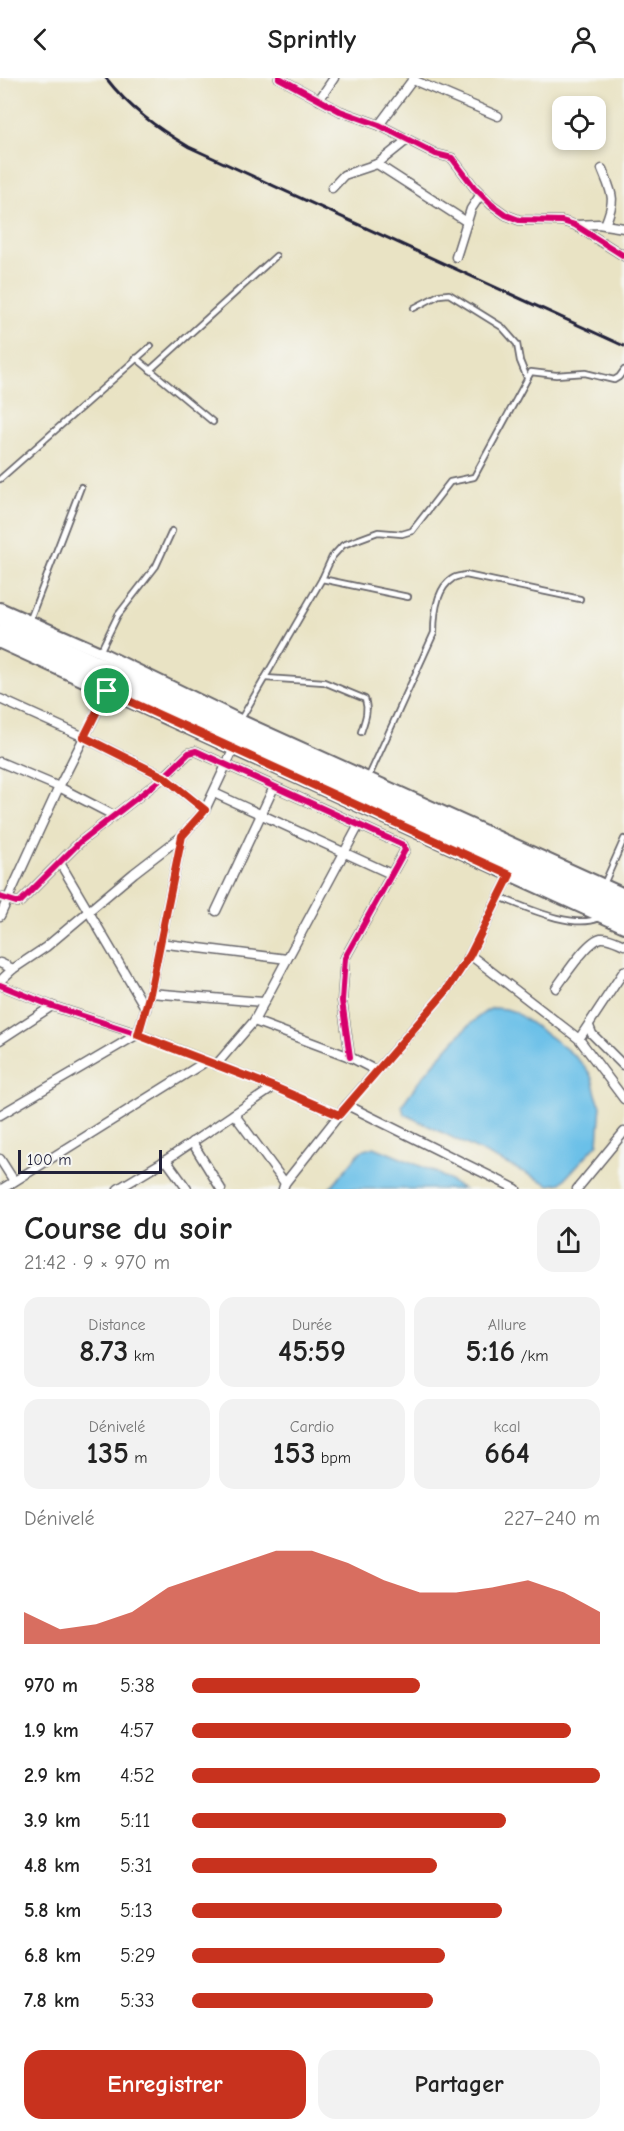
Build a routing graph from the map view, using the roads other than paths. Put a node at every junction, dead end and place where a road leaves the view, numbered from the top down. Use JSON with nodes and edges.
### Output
{"nodes":[{"id":1,"x":279,"y":78,"type":"edge"},
{"id":2,"x":334,"y":78,"type":"edge"},
{"id":3,"x":413,"y":79,"type":"edge"},
{"id":4,"x":319,"y":100,"type":"junction"},
{"id":5,"x":498,"y":116,"type":"dead end"},
{"id":6,"x":379,"y":125,"type":"junction"},
{"id":7,"x":407,"y":140,"type":"junction"},
{"id":8,"x":377,"y":164,"type":"junction"},
{"id":9,"x":602,"y":169,"type":"dead end"},
{"id":10,"x":332,"y":188,"type":"dead end"},
{"id":11,"x":482,"y":194,"type":"junction"},
{"id":12,"x":467,"y":222,"type":"junction"},
{"id":13,"x":576,"y":225,"type":"junction"},
{"id":14,"x":605,"y":225,"type":"junction"},
{"id":15,"x":624,"y":228,"type":"edge"},
{"id":16,"x":276,"y":256,"type":"dead end"},
{"id":17,"x":624,"y":256,"type":"edge"},
{"id":18,"x":456,"y":257,"type":"dead end"},
{"id":19,"x":414,"y":308,"type":"dead end"},
{"id":20,"x":151,"y":346,"type":"dead end"},
{"id":21,"x":136,"y":358,"type":"junction"},
{"id":22,"x":150,"y":370,"type":"junction"},
{"id":23,"x":624,"y":370,"type":"edge"},
{"id":24,"x":528,"y":378,"type":"junction"},
{"id":25,"x":213,"y":422,"type":"dead end"},
{"id":26,"x":0,"y":479,"type":"edge"},
{"id":27,"x":81,"y":487,"type":"dead end"},
{"id":28,"x":172,"y":531,"type":"dead end"},
{"id":29,"x":322,"y":579,"type":"junction"},
{"id":30,"x":408,"y":597,"type":"dead end"},
{"id":31,"x":580,"y":599,"type":"dead end"},
{"id":32,"x":0,"y":608,"type":"edge"},
{"id":33,"x":0,"y":619,"type":"edge"},
{"id":34,"x":28,"y":626,"type":"junction"},
{"id":35,"x":0,"y":633,"type":"edge"},
{"id":36,"x":0,"y":643,"type":"edge"},
{"id":37,"x":100,"y":652,"type":"junction"},
{"id":38,"x":265,"y":678,"type":"junction"},
{"id":39,"x":109,"y":687,"type":"junction"},
{"id":40,"x":0,"y":699,"type":"edge"},
{"id":41,"x":362,"y":732,"type":"dead end"},
{"id":42,"x":237,"y":734,"type":"junction"},
{"id":43,"x":84,"y":737,"type":"junction"},
{"id":44,"x":0,"y":762,"type":"edge"},
{"id":45,"x":226,"y":765,"type":"junction"},
{"id":46,"x":164,"y":777,"type":"junction"},
{"id":47,"x":366,"y":782,"type":"junction"},
{"id":48,"x":59,"y":787,"type":"junction"},
{"id":49,"x":274,"y":787,"type":"junction"},
{"id":50,"x":214,"y":793,"type":"junction"},
{"id":51,"x":205,"y":810,"type":"junction"},
{"id":52,"x":113,"y":815,"type":"junction"},
{"id":53,"x":260,"y":815,"type":"junction"},
{"id":54,"x":359,"y":825,"type":"junction"},
{"id":55,"x":182,"y":836,"type":"junction"},
{"id":56,"x":623,"y":843,"type":"edge"},
{"id":57,"x":344,"y":854,"type":"junction"},
{"id":58,"x":487,"y":860,"type":"junction"},
{"id":59,"x":60,"y":863,"type":"junction"},
{"id":60,"x":391,"y":874,"type":"junction"},
{"id":61,"x":510,"y":875,"type":"junction"},
{"id":62,"x":602,"y":888,"type":"junction"},
{"id":63,"x":624,"y":894,"type":"edge"},
{"id":64,"x":499,"y":897,"type":"junction"},
{"id":65,"x":4,"y":899,"type":"edge"},
{"id":66,"x":624,"y":903,"type":"edge"},
{"id":67,"x":88,"y":911,"type":"junction"},
{"id":68,"x":216,"y":911,"type":"dead end"},
{"id":69,"x":0,"y":916,"type":"edge"},
{"id":70,"x":624,"y":916,"type":"edge"},
{"id":71,"x":602,"y":917,"type":"junction"},
{"id":72,"x":624,"y":927,"type":"edge"},
{"id":73,"x":159,"y":943,"type":"junction"},
{"id":74,"x":624,"y":945,"type":"edge"},
{"id":75,"x":470,"y":955,"type":"junction"},
{"id":76,"x":287,"y":959,"type":"junction"},
{"id":77,"x":0,"y":963,"type":"edge"},
{"id":78,"x":13,"y":969,"type":"junction"},
{"id":79,"x":624,"y":971,"type":"edge"},
{"id":80,"x":0,"y":983,"type":"edge"},
{"id":81,"x":556,"y":988,"type":"dead end"},
{"id":82,"x":150,"y":993,"type":"junction"},
{"id":83,"x":264,"y":1002,"type":"junction"},
{"id":84,"x":52,"y":1006,"type":"junction"},
{"id":85,"x":146,"y":1009,"type":"junction"},
{"id":86,"x":254,"y":1021,"type":"junction"},
{"id":87,"x":589,"y":1026,"type":"junction"},
{"id":88,"x":138,"y":1035,"type":"junction"},
{"id":89,"x":579,"y":1039,"type":"junction"},
{"id":90,"x":0,"y":1040,"type":"edge"},
{"id":91,"x":350,"y":1057,"type":"junction"},
{"id":92,"x":205,"y":1062,"type":"junction"},
{"id":93,"x":216,"y":1065,"type":"junction"},
{"id":94,"x":624,"y":1065,"type":"edge"},
{"id":95,"x":377,"y":1071,"type":"junction"},
{"id":96,"x":612,"y":1082,"type":"junction"},
{"id":97,"x":274,"y":1087,"type":"junction"},
{"id":98,"x":624,"y":1099,"type":"edge"},
{"id":99,"x":347,"y":1105,"type":"junction"},
{"id":100,"x":234,"y":1114,"type":"junction"},
{"id":101,"x":0,"y":1115,"type":"edge"},
{"id":102,"x":339,"y":1115,"type":"junction"},
{"id":103,"x":624,"y":1132,"type":"edge"},
{"id":104,"x":192,"y":1142,"type":"junction"},
{"id":105,"x":0,"y":1159,"type":"edge"},
{"id":106,"x":166,"y":1160,"type":"junction"},
{"id":107,"x":9,"y":1186,"type":"edge"},
{"id":108,"x":284,"y":1186,"type":"edge"},
{"id":109,"x":118,"y":1189,"type":"edge"},
{"id":110,"x":187,"y":1189,"type":"edge"},
{"id":111,"x":221,"y":1189,"type":"edge"},
{"id":112,"x":516,"y":1189,"type":"edge"},
{"id":113,"x":577,"y":1189,"type":"edge"}],
"edges":[{"from":1,"to":4,"type":"street"},
{"from":2,"to":4,"type":"street"},
{"from":3,"to":5,"type":"street"},
{"from":3,"to":6,"type":"street"},
{"from":4,"to":6,"type":"street"},
{"from":6,"to":7,"type":"street"},
{"from":7,"to":8,"type":"street"},
{"from":7,"to":11,"type":"street"},
{"from":8,"to":10,"type":"street"},
{"from":8,"to":12,"type":"street"},
{"from":9,"to":14,"type":"street"},
{"from":11,"to":12,"type":"street"},
{"from":11,"to":13,"type":"street"},
{"from":12,"to":18,"type":"street"},
{"from":13,"to":14,"type":"street"},
{"from":13,"to":17,"type":"street"},
{"from":14,"to":15,"type":"street"},
{"from":16,"to":22,"type":"lane"},
{"from":19,"to":24,"type":"lane"},
{"from":20,"to":21,"type":"lane"},
{"from":21,"to":22,"type":"lane"},
{"from":21,"to":26,"type":"lane"},
{"from":22,"to":25,"type":"lane"},
{"from":23,"to":24,"type":"lane"},
{"from":24,"to":29,"type":"lane"},
{"from":27,"to":34,"type":"lane"},
{"from":28,"to":37,"type":"lane"},
{"from":29,"to":30,"type":"lane"},
{"from":29,"to":38,"type":"lane"},
{"from":31,"to":47,"type":"lane"},
{"from":32,"to":34,"type":"street"},
{"from":33,"to":34,"type":"highway"},
{"from":34,"to":37,"type":"street"},
{"from":34,"to":42,"type":"highway"},
{"from":35,"to":39,"type":"highway"},
{"from":36,"to":39,"type":"street"},
{"from":37,"to":42,"type":"street"},
{"from":38,"to":41,"type":"lane"},
{"from":38,"to":42,"type":"lane"},
{"from":39,"to":42,"type":"highway"},
{"from":39,"to":43,"type":"street"},
{"from":40,"to":43,"type":"street"},
{"from":42,"to":45,"type":"street"},
{"from":42,"to":47,"type":"highway"},
{"from":42,"to":58,"type":"highway"},
{"from":43,"to":46,"type":"street"},
{"from":43,"to":48,"type":"street"},
{"from":44,"to":48,"type":"street"},
{"from":45,"to":46,"type":"street"},
{"from":45,"to":49,"type":"street"},
{"from":45,"to":50,"type":"street"},
{"from":46,"to":51,"type":"street"},
{"from":46,"to":52,"type":"street"},
{"from":47,"to":62,"type":"highway"},
{"from":48,"to":52,"type":"street"},
{"from":48,"to":65,"type":"street"},
{"from":49,"to":53,"type":"street"},
{"from":49,"to":54,"type":"street"},
{"from":50,"to":51,"type":"street"},
{"from":50,"to":53,"type":"street"},
{"from":51,"to":55,"type":"street"},
{"from":52,"to":59,"type":"street"},
{"from":53,"to":57,"type":"street"},
{"from":53,"to":68,"type":"street"},
{"from":54,"to":57,"type":"street"},
{"from":54,"to":60,"type":"street"},
{"from":55,"to":67,"type":"street"},
{"from":55,"to":73,"type":"street"},
{"from":56,"to":62,"type":"lane"},
{"from":57,"to":60,"type":"street"},
{"from":57,"to":76,"type":"street"},
{"from":58,"to":61,"type":"street"},
{"from":58,"to":70,"type":"highway"},
{"from":59,"to":65,"type":"street"},
{"from":59,"to":67,"type":"street"},
{"from":60,"to":91,"type":"street"},
{"from":61,"to":64,"type":"street"},
{"from":61,"to":71,"type":"street"},
{"from":62,"to":63,"type":"street"},
{"from":62,"to":66,"type":"highway"},
{"from":64,"to":71,"type":"lane"},
{"from":64,"to":75,"type":"street"},
{"from":65,"to":69,"type":"street"},
{"from":67,"to":78,"type":"street"},
{"from":67,"to":85,"type":"street"},
{"from":71,"to":72,"type":"street"},
{"from":73,"to":76,"type":"street"},
{"from":73,"to":82,"type":"street"},
{"from":74,"to":81,"type":"street"},
{"from":75,"to":89,"type":"street"},
{"from":75,"to":95,"type":"street"},
{"from":76,"to":83,"type":"street"},
{"from":77,"to":78,"type":"street"},
{"from":78,"to":80,"type":"street"},
{"from":79,"to":87,"type":"street"},
{"from":80,"to":84,"type":"street"},
{"from":82,"to":83,"type":"street"},
{"from":82,"to":85,"type":"street"},
{"from":83,"to":86,"type":"street"},
{"from":84,"to":88,"type":"street"},
{"from":84,"to":90,"type":"street"},
{"from":85,"to":88,"type":"street"},
{"from":86,"to":91,"type":"street"},
{"from":86,"to":93,"type":"street"},
{"from":87,"to":89,"type":"street"},
{"from":87,"to":94,"type":"street"},
{"from":88,"to":92,"type":"street"},
{"from":88,"to":101,"type":"street"},
{"from":89,"to":96,"type":"street"},
{"from":91,"to":95,"type":"street"},
{"from":92,"to":93,"type":"street"},
{"from":92,"to":107,"type":"street"},
{"from":93,"to":97,"type":"street"},
{"from":94,"to":96,"type":"street"},
{"from":95,"to":99,"type":"street"},
{"from":96,"to":98,"type":"street"},
{"from":97,"to":100,"type":"street"},
{"from":97,"to":102,"type":"street"},
{"from":99,"to":102,"type":"street"},
{"from":99,"to":112,"type":"street"},
{"from":100,"to":104,"type":"street"},
{"from":100,"to":108,"type":"street"},
{"from":102,"to":108,"type":"street"},
{"from":103,"to":113,"type":"street"},
{"from":104,"to":106,"type":"street"},
{"from":104,"to":111,"type":"street"},
{"from":105,"to":107,"type":"street"},
{"from":106,"to":109,"type":"street"},
{"from":106,"to":110,"type":"street"}]}
